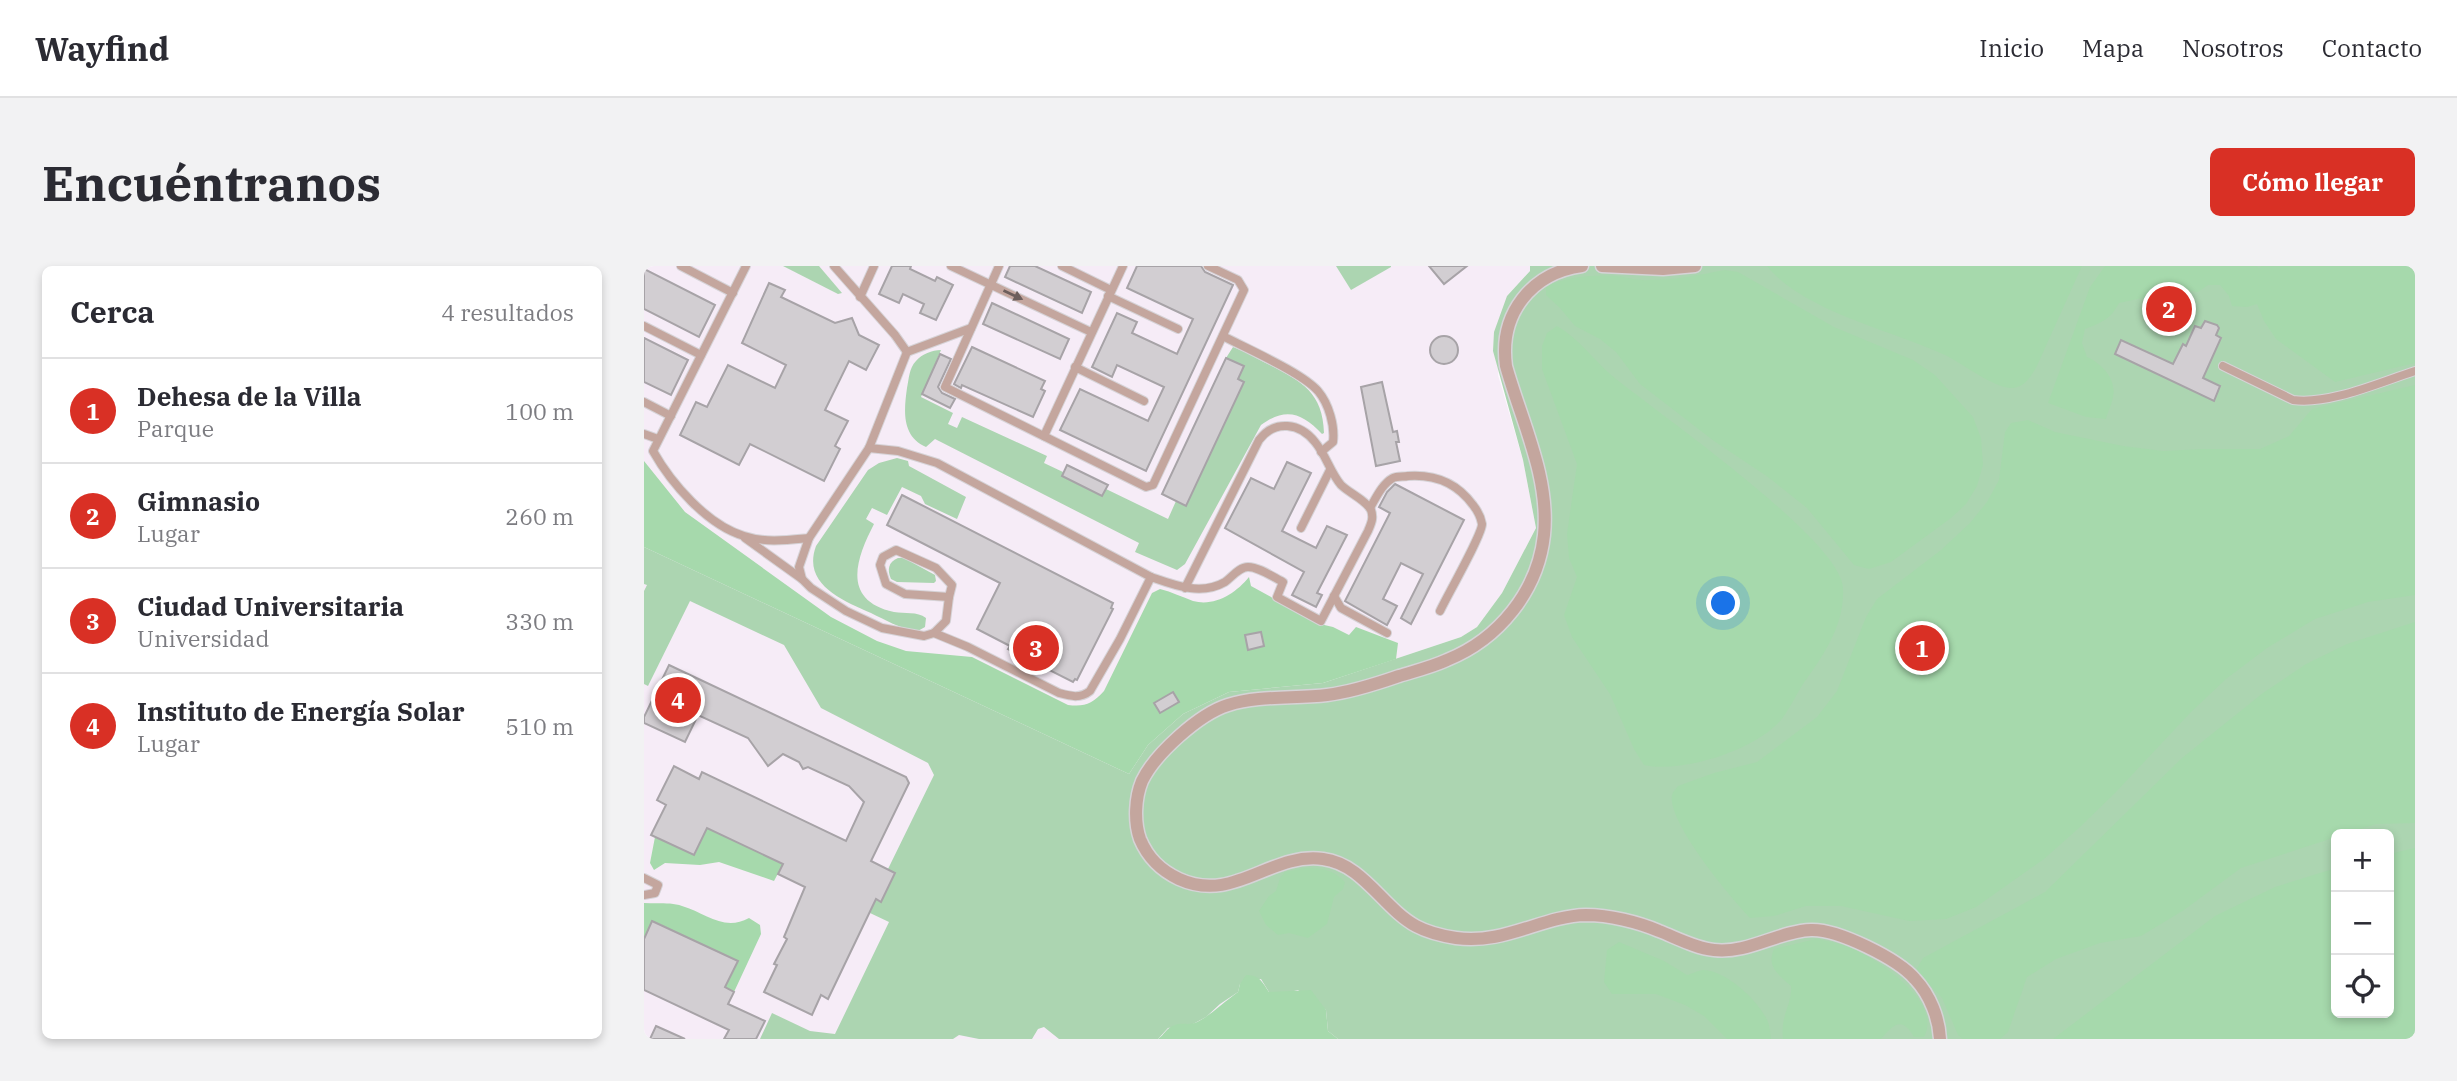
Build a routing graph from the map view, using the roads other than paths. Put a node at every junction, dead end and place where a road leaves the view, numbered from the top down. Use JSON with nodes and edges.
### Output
{"nodes":[{"id":1,"x":681,"y":266,"type":"edge"},
{"id":2,"x":746,"y":266,"type":"edge"},
{"id":3,"x":834,"y":266,"type":"edge"},
{"id":4,"x":874,"y":266,"type":"edge"},
{"id":5,"x":951,"y":266,"type":"edge"},
{"id":6,"x":999,"y":266,"type":"edge"},
{"id":7,"x":1062,"y":266,"type":"edge"},
{"id":8,"x":1123,"y":266,"type":"edge"},
{"id":9,"x":1208,"y":266,"type":"edge"},
{"id":10,"x":1582,"y":266,"type":"edge"},
{"id":11,"x":1602,"y":266,"type":"edge"},
{"id":12,"x":1695,"y":266,"type":"edge"},
{"id":13,"x":991,"y":285,"type":"junction"},
{"id":14,"x":733,"y":293,"type":"junction"},
{"id":15,"x":1110,"y":293,"type":"junction"},
{"id":16,"x":860,"y":296,"type":"junction"},
{"id":17,"x":644,"y":326,"type":"edge"},
{"id":18,"x":971,"y":328,"type":"junction"},
{"id":19,"x":1178,"y":329,"type":"dead end"},
{"id":20,"x":1091,"y":332,"type":"junction"},
{"id":21,"x":1223,"y":336,"type":"junction"},
{"id":22,"x":907,"y":352,"type":"junction"},
{"id":23,"x":701,"y":355,"type":"junction"},
{"id":24,"x":2222,"y":366,"type":"dead end"},
{"id":25,"x":1075,"y":367,"type":"junction"},
{"id":26,"x":2415,"y":371,"type":"edge"},
{"id":27,"x":1144,"y":401,"type":"dead end"},
{"id":28,"x":644,"y":402,"type":"edge"},
{"id":29,"x":671,"y":416,"type":"junction"},
{"id":30,"x":644,"y":434,"type":"edge"},
{"id":31,"x":1044,"y":436,"type":"junction"},
{"id":32,"x":657,"y":439,"type":"junction"},
{"id":33,"x":869,"y":448,"type":"junction"},
{"id":34,"x":1321,"y":453,"type":"junction"},
{"id":35,"x":1330,"y":470,"type":"junction"},
{"id":36,"x":1370,"y":508,"type":"junction"},
{"id":37,"x":1301,"y":528,"type":"dead end"},
{"id":38,"x":742,"y":536,"type":"junction"},
{"id":39,"x":809,"y":538,"type":"junction"},
{"id":40,"x":1151,"y":577,"type":"junction"},
{"id":41,"x":802,"y":579,"type":"junction"},
{"id":42,"x":1185,"y":588,"type":"junction"},
{"id":43,"x":1334,"y":596,"type":"junction"},
{"id":44,"x":948,"y":597,"type":"junction"},
{"id":45,"x":1440,"y":611,"type":"dead end"},
{"id":46,"x":934,"y":633,"type":"junction"},
{"id":47,"x":1387,"y":633,"type":"dead end"},
{"id":48,"x":644,"y":878,"type":"edge"},
{"id":49,"x":644,"y":895,"type":"edge"},
{"id":50,"x":1940,"y":1039,"type":"edge"}],
"edges":[{"from":1,"to":14,"type":"lane"},
{"from":2,"to":14,"type":"lane"},
{"from":3,"to":16,"type":"lane"},
{"from":4,"to":16,"type":"lane"},
{"from":5,"to":13,"type":"lane"},
{"from":6,"to":13,"type":"lane"},
{"from":7,"to":15,"type":"lane"},
{"from":8,"to":15,"type":"lane"},
{"from":9,"to":21,"type":"lane"},
{"from":10,"to":50,"type":"street"},
{"from":11,"to":12,"type":"street"},
{"from":13,"to":18,"type":"lane"},
{"from":13,"to":20,"type":"lane","one_way":true},
{"from":14,"to":23,"type":"lane"},
{"from":15,"to":19,"type":"lane"},
{"from":15,"to":20,"type":"lane"},
{"from":16,"to":22,"type":"lane"},
{"from":17,"to":23,"type":"lane"},
{"from":18,"to":22,"type":"lane"},
{"from":18,"to":31,"type":"lane"},
{"from":20,"to":25,"type":"lane"},
{"from":21,"to":31,"type":"lane"},
{"from":21,"to":34,"type":"lane"},
{"from":22,"to":33,"type":"lane"},
{"from":23,"to":29,"type":"lane"},
{"from":24,"to":26,"type":"lane"},
{"from":25,"to":27,"type":"lane"},
{"from":25,"to":31,"type":"lane"},
{"from":28,"to":29,"type":"lane"},
{"from":29,"to":32,"type":"lane"},
{"from":30,"to":32,"type":"lane"},
{"from":32,"to":38,"type":"lane"},
{"from":33,"to":39,"type":"lane"},
{"from":33,"to":40,"type":"lane"},
{"from":34,"to":35,"type":"lane"},
{"from":34,"to":42,"type":"lane"},
{"from":35,"to":36,"type":"lane"},
{"from":35,"to":37,"type":"lane"},
{"from":36,"to":43,"type":"lane"},
{"from":36,"to":45,"type":"lane"},
{"from":38,"to":39,"type":"lane"},
{"from":38,"to":41,"type":"lane"},
{"from":39,"to":41,"type":"lane"},
{"from":40,"to":42,"type":"lane"},
{"from":40,"to":46,"type":"lane"},
{"from":41,"to":46,"type":"lane"},
{"from":42,"to":43,"type":"lane"},
{"from":43,"to":47,"type":"lane"},
{"from":44,"to":44,"type":"lane"},
{"from":44,"to":46,"type":"lane"},
{"from":48,"to":49,"type":"lane"}]}
